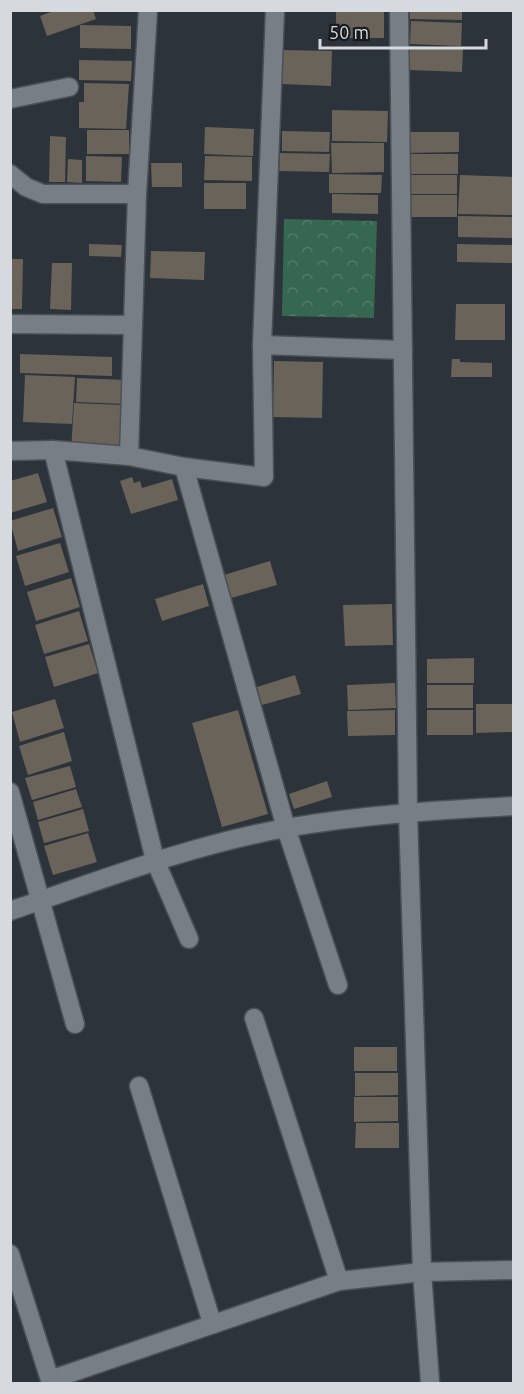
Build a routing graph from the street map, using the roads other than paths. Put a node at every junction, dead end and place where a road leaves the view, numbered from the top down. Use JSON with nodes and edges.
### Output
{"nodes":[{"id":1,"x":148,"y":10,"type":"edge"},
{"id":2,"x":275,"y":10,"type":"edge"},
{"id":3,"x":399,"y":10,"type":"edge"},
{"id":4,"x":69,"y":87,"type":"dead end"},
{"id":5,"x":10,"y":99,"type":"edge"},
{"id":6,"x":10,"y":174,"type":"edge"},
{"id":7,"x":137,"y":194,"type":"junction"},
{"id":8,"x":10,"y":324,"type":"edge"},
{"id":9,"x":133,"y":325,"type":"junction"},
{"id":10,"x":262,"y":345,"type":"junction"},
{"id":11,"x":403,"y":350,"type":"junction"},
{"id":12,"x":53,"y":450,"type":"junction"},
{"id":13,"x":10,"y":451,"type":"edge"},
{"id":14,"x":129,"y":456,"type":"junction"},
{"id":15,"x":184,"y":467,"type":"junction"},
{"id":16,"x":10,"y":792,"type":"edge"},
{"id":17,"x":513,"y":806,"type":"edge"},
{"id":18,"x":408,"y":812,"type":"junction"},
{"id":19,"x":286,"y":828,"type":"junction"},
{"id":20,"x":155,"y":860,"type":"junction"},
{"id":21,"x":41,"y":900,"type":"junction"},
{"id":22,"x":10,"y":911,"type":"edge"},
{"id":23,"x":189,"y":939,"type":"dead end"},
{"id":24,"x":338,"y":986,"type":"dead end"},
{"id":25,"x":254,"y":1018,"type":"dead end"},
{"id":26,"x":75,"y":1024,"type":"dead end"},
{"id":27,"x":139,"y":1086,"type":"dead end"},
{"id":28,"x":10,"y":1254,"type":"edge"},
{"id":29,"x":513,"y":1270,"type":"edge"},
{"id":30,"x":422,"y":1272,"type":"junction"},
{"id":31,"x":339,"y":1281,"type":"junction"},
{"id":32,"x":212,"y":1323,"type":"junction"},
{"id":33,"x":429,"y":1383,"type":"edge"}],
"edges":[{"from":1,"to":7,"type":"street"},
{"from":2,"to":10,"type":"street"},
{"from":3,"to":11,"type":"street"},
{"from":4,"to":5,"type":"street"},
{"from":6,"to":7,"type":"street"},
{"from":7,"to":9,"type":"street"},
{"from":8,"to":9,"type":"street"},
{"from":9,"to":14,"type":"street"},
{"from":10,"to":11,"type":"street"},
{"from":10,"to":15,"type":"street"},
{"from":11,"to":18,"type":"street"},
{"from":12,"to":13,"type":"street"},
{"from":12,"to":14,"type":"street"},
{"from":12,"to":20,"type":"street"},
{"from":14,"to":15,"type":"street"},
{"from":15,"to":19,"type":"street"},
{"from":16,"to":21,"type":"street"},
{"from":17,"to":18,"type":"street"},
{"from":18,"to":19,"type":"street"},
{"from":18,"to":30,"type":"street"},
{"from":19,"to":20,"type":"street"},
{"from":19,"to":24,"type":"street"},
{"from":20,"to":21,"type":"street"},
{"from":20,"to":23,"type":"street"},
{"from":21,"to":22,"type":"street"},
{"from":21,"to":26,"type":"street"},
{"from":25,"to":31,"type":"street"},
{"from":27,"to":32,"type":"street"},
{"from":28,"to":32,"type":"street"},
{"from":29,"to":30,"type":"street"},
{"from":30,"to":31,"type":"street"},
{"from":30,"to":33,"type":"street"},
{"from":31,"to":32,"type":"street"}]}
